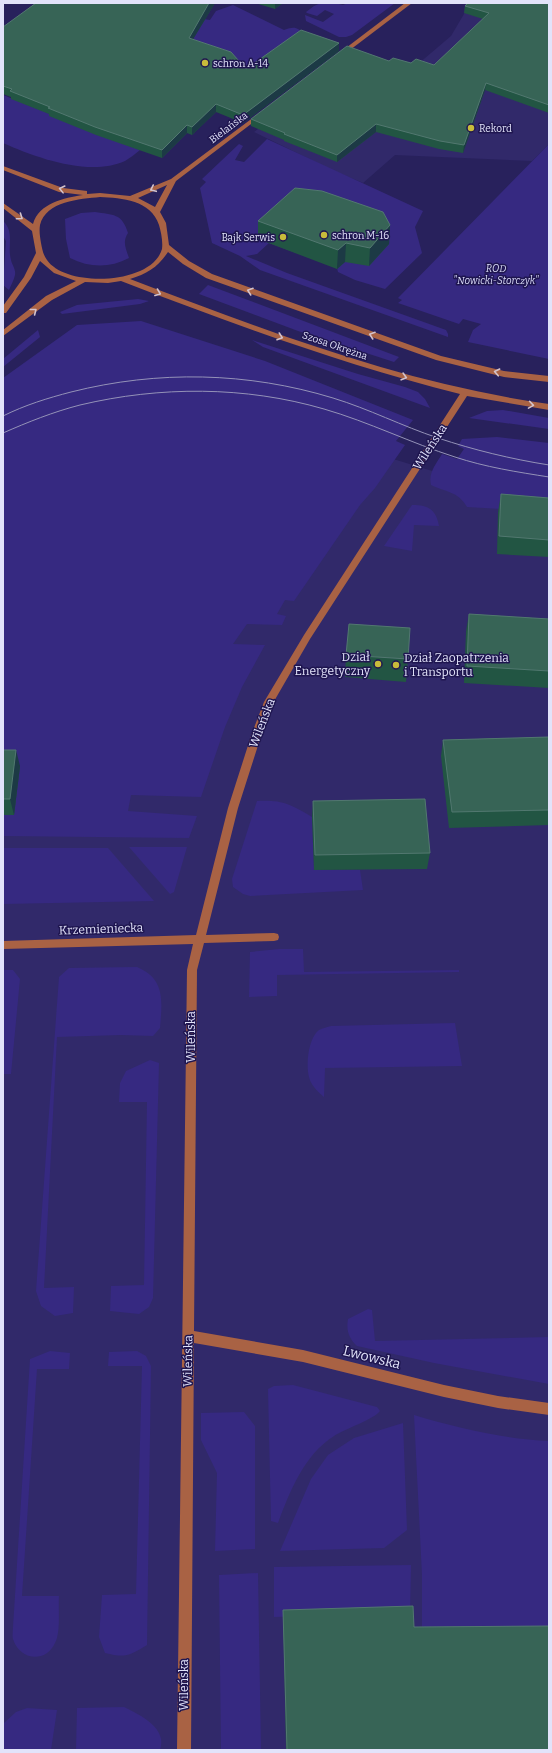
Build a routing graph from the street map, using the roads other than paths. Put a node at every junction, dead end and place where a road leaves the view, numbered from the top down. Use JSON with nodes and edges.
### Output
{"nodes":[{"id":1,"x":408,"y":3,"type":"edge"},
{"id":2,"x":334,"y":59,"type":"edge"},
{"id":3,"x":264,"y":112,"type":"edge"},
{"id":4,"x":3,"y":168,"type":"edge"},
{"id":5,"x":173,"y":180,"type":"junction"},
{"id":6,"x":100,"y":195,"type":"junction"},
{"id":7,"x":132,"y":198,"type":"junction"},
{"id":8,"x":3,"y":205,"type":"edge"},
{"id":9,"x":156,"y":212,"type":"junction"},
{"id":10,"x":36,"y":230,"type":"junction"},
{"id":11,"x":166,"y":246,"type":"junction"},
{"id":12,"x":40,"y":253,"type":"junction"},
{"id":13,"x":122,"y":279,"type":"junction"},
{"id":14,"x":84,"y":280,"type":"junction"},
{"id":15,"x":3,"y":311,"type":"edge"},
{"id":16,"x":3,"y":334,"type":"edge"},
{"id":17,"x":549,"y":380,"type":"edge"},
{"id":18,"x":465,"y":393,"type":"junction"},
{"id":19,"x":549,"y":408,"type":"edge"},
{"id":20,"x":274,"y":937,"type":"dead end"},
{"id":21,"x":200,"y":939,"type":"junction"},
{"id":22,"x":3,"y":945,"type":"edge"},
{"id":23,"x":188,"y":1336,"type":"junction"},
{"id":24,"x":549,"y":1409,"type":"edge"},
{"id":25,"x":184,"y":1750,"type":"edge"}],
"edges":[{"from":1,"to":2,"type":"street"},
{"from":3,"to":5,"type":"street","name":"Bielańska"},
{"from":6,"to":4,"type":"street","one_way":true},
{"from":5,"to":7,"type":"street","name":"Bielańska","one_way":true},
{"from":5,"to":9,"type":"street","name":"Bielańska"},
{"from":6,"to":7,"type":"street"},
{"from":6,"to":10,"type":"street"},
{"from":7,"to":9,"type":"street"},
{"from":8,"to":10,"type":"street","one_way":true},
{"from":9,"to":11,"type":"street"},
{"from":10,"to":12,"type":"street"},
{"from":11,"to":13,"type":"street"},
{"from":17,"to":11,"type":"street","name":"Szosa Okrężna","one_way":true},
{"from":12,"to":14,"type":"street"},
{"from":12,"to":15,"type":"street"},
{"from":13,"to":14,"type":"street"},
{"from":13,"to":18,"type":"street","name":"Szosa Okrężna","one_way":true},
{"from":16,"to":14,"type":"street","one_way":true},
{"from":18,"to":19,"type":"street","name":"Szosa Okrężna","one_way":true},
{"from":18,"to":21,"type":"street","name":"Wileńska"},
{"from":20,"to":21,"type":"street","name":"Krzemieniecka"},
{"from":21,"to":22,"type":"street","name":"Krzemieniecka"},
{"from":21,"to":23,"type":"street","name":"Wileńska"},
{"from":23,"to":24,"type":"street","name":"Lwowska"},
{"from":23,"to":25,"type":"street","name":"Wileńska"}]}
